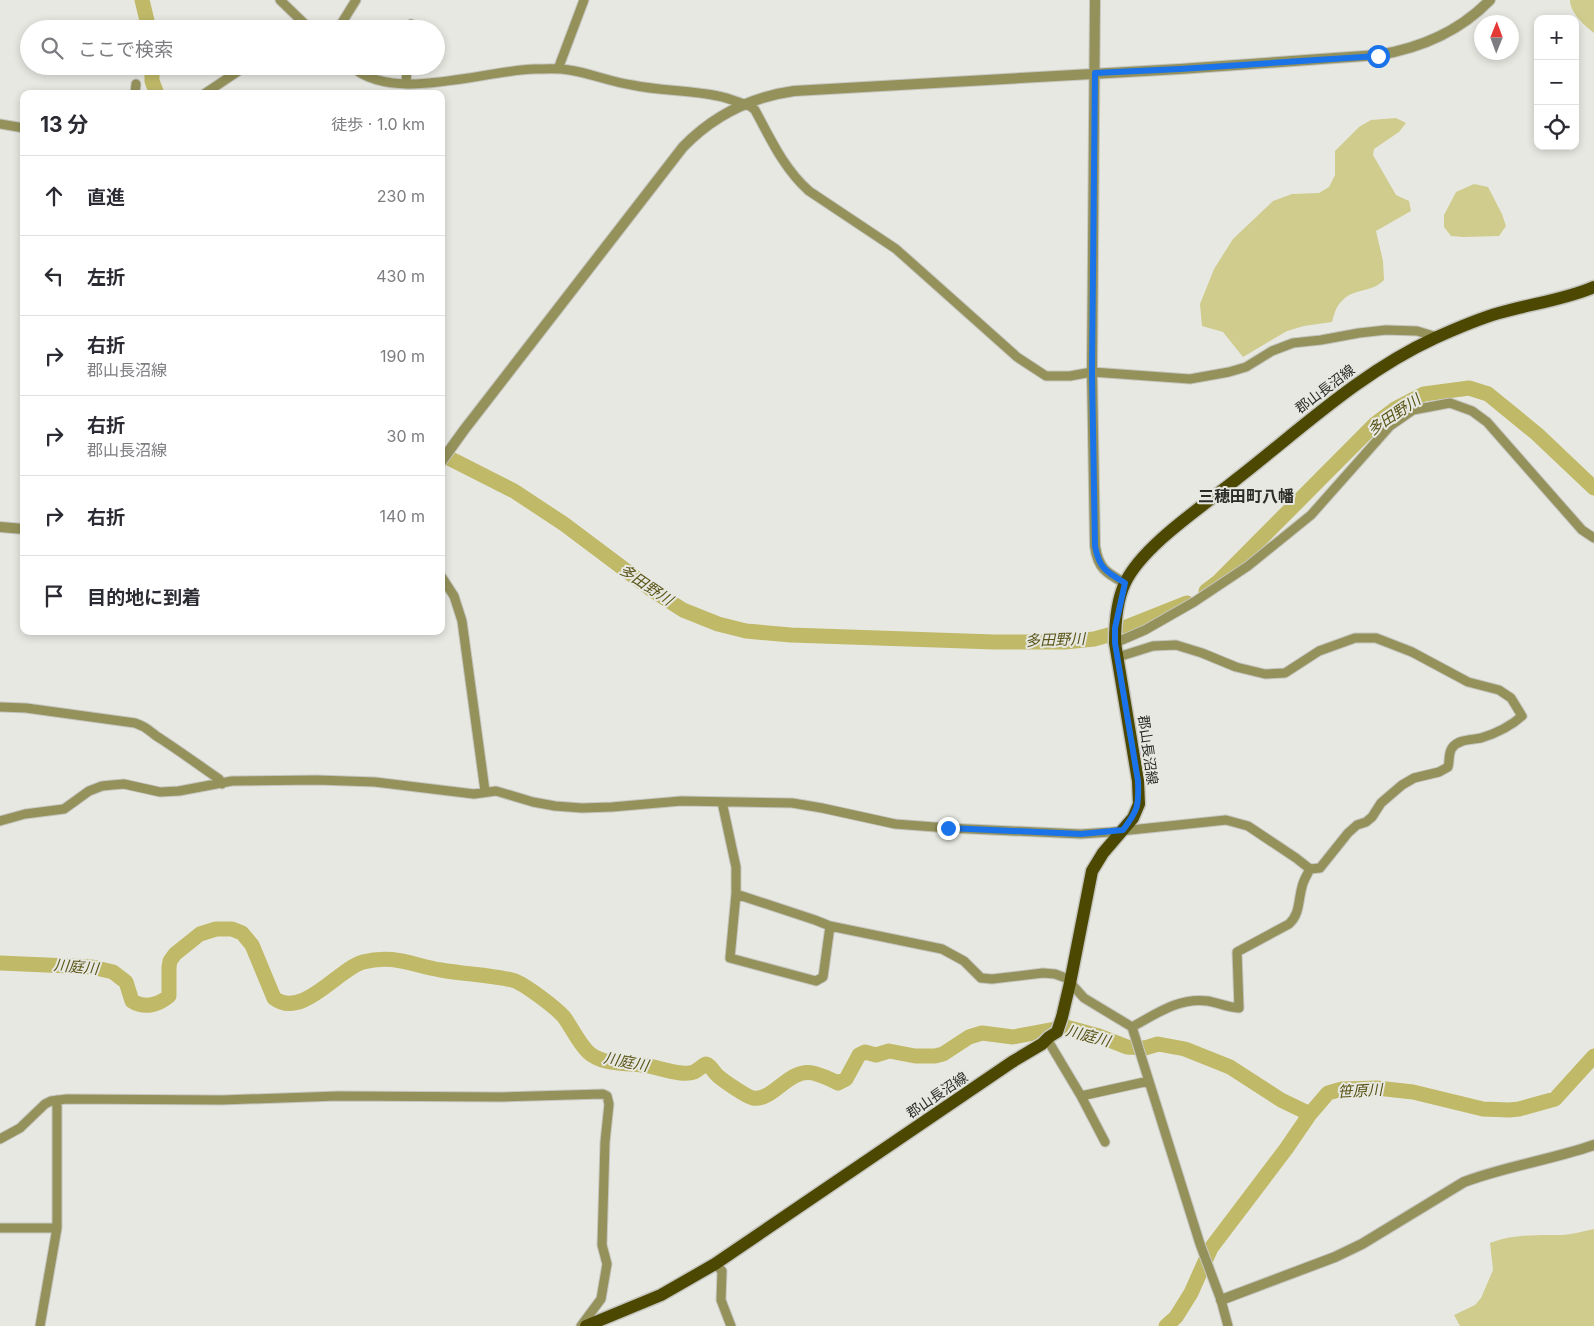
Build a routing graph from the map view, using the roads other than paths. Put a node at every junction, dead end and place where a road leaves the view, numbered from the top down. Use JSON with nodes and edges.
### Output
{"nodes":[{"id":1,"x":280,"y":0,"type":"edge"},
{"id":2,"x":356,"y":0,"type":"edge"},
{"id":3,"x":584,"y":0,"type":"edge"},
{"id":4,"x":1095,"y":0,"type":"edge"},
{"id":5,"x":1490,"y":0,"type":"edge"},
{"id":6,"x":299,"y":20,"type":"edge"},
{"id":7,"x":344,"y":20,"type":"edge"},
{"id":8,"x":558,"y":69,"type":"junction"},
{"id":9,"x":1095,"y":73,"type":"junction"},
{"id":10,"x":232,"y":75,"type":"edge"},
{"id":11,"x":365,"y":75,"type":"edge"},
{"id":12,"x":406,"y":75,"type":"edge"},
{"id":13,"x":136,"y":84,"type":"dead end"},
{"id":14,"x":406,"y":84,"type":"junction"},
{"id":15,"x":135,"y":90,"type":"edge"},
{"id":16,"x":210,"y":90,"type":"edge"},
{"id":17,"x":745,"y":104,"type":"junction"},
{"id":18,"x":0,"y":124,"type":"edge"},
{"id":19,"x":20,"y":127,"type":"edge"},
{"id":20,"x":1594,"y":287,"type":"edge"},
{"id":21,"x":1437,"y":337,"type":"junction"},
{"id":22,"x":1092,"y":372,"type":"junction"},
{"id":23,"x":445,"y":456,"type":"edge"},
{"id":24,"x":0,"y":527,"type":"edge"},
{"id":25,"x":20,"y":529,"type":"edge"},
{"id":26,"x":1594,"y":538,"type":"edge"},
{"id":27,"x":445,"y":582,"type":"edge"},
{"id":28,"x":1125,"y":583,"type":"junction"},
{"id":29,"x":1115,"y":643,"type":"junction"},
{"id":30,"x":1118,"y":657,"type":"junction"},
{"id":31,"x":0,"y":707,"type":"edge"},
{"id":32,"x":222,"y":784,"type":"junction"},
{"id":33,"x":485,"y":792,"type":"junction"},
{"id":34,"x":722,"y":802,"type":"junction"},
{"id":35,"x":0,"y":821,"type":"edge"},
{"id":36,"x":1123,"y":830,"type":"junction"},
{"id":37,"x":1310,"y":869,"type":"junction"},
{"id":38,"x":736,"y":894,"type":"junction"},
{"id":39,"x":830,"y":926,"type":"junction"},
{"id":40,"x":1070,"y":983,"type":"junction"},
{"id":41,"x":1133,"y":1031,"type":"junction"},
{"id":42,"x":1048,"y":1038,"type":"junction"},
{"id":43,"x":1149,"y":1081,"type":"junction"},
{"id":44,"x":1081,"y":1096,"type":"junction"},
{"id":45,"x":57,"y":1100,"type":"junction"},
{"id":46,"x":0,"y":1139,"type":"edge"},
{"id":47,"x":1105,"y":1142,"type":"dead end"},
{"id":48,"x":1594,"y":1145,"type":"edge"},
{"id":49,"x":0,"y":1228,"type":"edge"},
{"id":50,"x":57,"y":1228,"type":"junction"},
{"id":51,"x":715,"y":1264,"type":"junction"},
{"id":52,"x":1221,"y":1300,"type":"junction"},
{"id":53,"x":40,"y":1326,"type":"edge"},
{"id":54,"x":581,"y":1326,"type":"edge"},
{"id":55,"x":586,"y":1326,"type":"edge"},
{"id":56,"x":731,"y":1326,"type":"edge"},
{"id":57,"x":1228,"y":1326,"type":"edge"}],
"edges":[{"from":1,"to":6,"type":"street"},
{"from":2,"to":7,"type":"street"},
{"from":3,"to":8,"type":"street"},
{"from":4,"to":9,"type":"street"},
{"from":5,"to":9,"type":"street"},
{"from":8,"to":14,"type":"street"},
{"from":8,"to":17,"type":"street"},
{"from":9,"to":17,"type":"street"},
{"from":9,"to":22,"type":"street"},
{"from":10,"to":16,"type":"street"},
{"from":11,"to":14,"type":"street"},
{"from":12,"to":14,"type":"street"},
{"from":13,"to":15,"type":"street"},
{"from":17,"to":22,"type":"street"},
{"from":17,"to":23,"type":"street"},
{"from":18,"to":19,"type":"street"},
{"from":20,"to":21,"type":"main road","name":"郡山長沼線"},
{"from":21,"to":22,"type":"street"},
{"from":21,"to":28,"type":"main road","name":"郡山長沼線"},
{"from":22,"to":28,"type":"street"},
{"from":24,"to":25,"type":"street"},
{"from":26,"to":29,"type":"street"},
{"from":27,"to":33,"type":"street"},
{"from":28,"to":29,"type":"main road","name":"郡山長沼線"},
{"from":29,"to":30,"type":"main road","name":"郡山長沼線"},
{"from":30,"to":36,"type":"main road","name":"郡山長沼線"},
{"from":30,"to":37,"type":"street"},
{"from":31,"to":32,"type":"street"},
{"from":32,"to":33,"type":"street"},
{"from":32,"to":35,"type":"street"},
{"from":33,"to":34,"type":"street"},
{"from":34,"to":36,"type":"street"},
{"from":34,"to":38,"type":"street"},
{"from":36,"to":37,"type":"street"},
{"from":36,"to":40,"type":"main road","name":"郡山長沼線"},
{"from":37,"to":41,"type":"street"},
{"from":38,"to":39,"type":"street"},
{"from":38,"to":39,"type":"street"},
{"from":39,"to":40,"type":"street"},
{"from":40,"to":41,"type":"street"},
{"from":40,"to":42,"type":"main road","name":"郡山長沼線"},
{"from":41,"to":43,"type":"street"},
{"from":42,"to":44,"type":"street"},
{"from":42,"to":51,"type":"main road","name":"郡山長沼線"},
{"from":43,"to":44,"type":"street"},
{"from":43,"to":52,"type":"street"},
{"from":44,"to":47,"type":"street"},
{"from":45,"to":46,"type":"street"},
{"from":45,"to":50,"type":"street"},
{"from":45,"to":54,"type":"street"},
{"from":48,"to":52,"type":"street"},
{"from":49,"to":50,"type":"street"},
{"from":50,"to":53,"type":"street"},
{"from":51,"to":55,"type":"main road","name":"郡山長沼線"},
{"from":51,"to":56,"type":"street"},
{"from":52,"to":57,"type":"street"}]}
